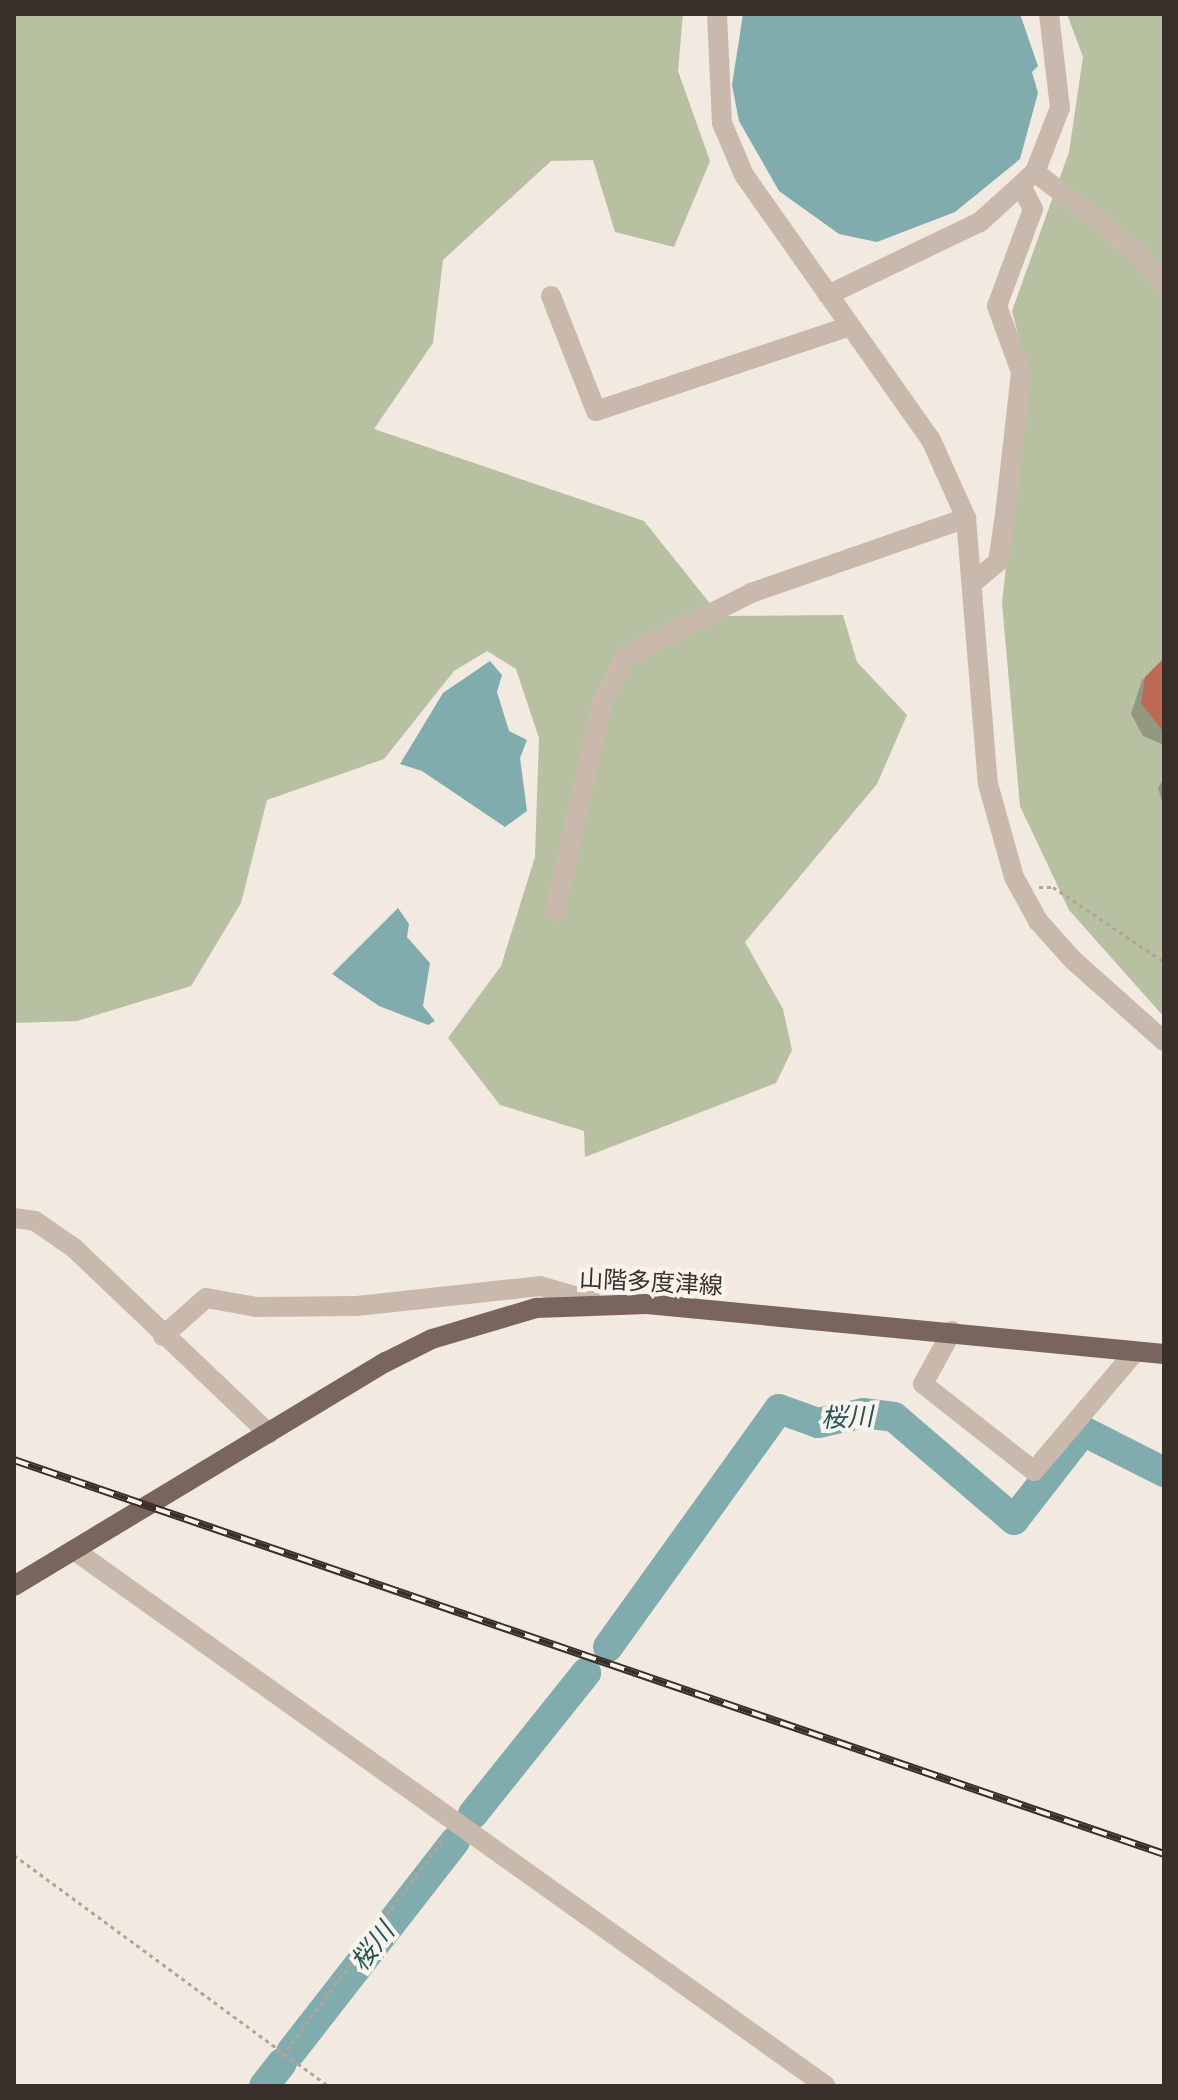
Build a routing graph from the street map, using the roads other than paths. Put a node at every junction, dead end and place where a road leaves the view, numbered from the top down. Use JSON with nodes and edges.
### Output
{"nodes":[{"id":1,"x":717,"y":14,"type":"edge"},
{"id":2,"x":1034,"y":14,"type":"edge"},
{"id":3,"x":1049,"y":14,"type":"edge"},
{"id":4,"x":1057,"y":38,"type":"junction"},
{"id":5,"x":1029,"y":180,"type":"junction"},
{"id":6,"x":1164,"y":283,"type":"edge"},
{"id":7,"x":828,"y":295,"type":"junction"},
{"id":8,"x":551,"y":296,"type":"dead end"},
{"id":9,"x":850,"y":326,"type":"junction"},
{"id":10,"x":966,"y":518,"type":"junction"},
{"id":11,"x":975,"y":581,"type":"junction"},
{"id":12,"x":555,"y":911,"type":"dead end"},
{"id":13,"x":1164,"y":1041,"type":"edge"},
{"id":14,"x":14,"y":1218,"type":"edge"},
{"id":15,"x":592,"y":1301,"type":"junction"},
{"id":16,"x":952,"y":1331,"type":"junction"},
{"id":17,"x":163,"y":1336,"type":"junction"},
{"id":18,"x":1135,"y":1352,"type":"junction"},
{"id":19,"x":1164,"y":1354,"type":"edge"},
{"id":20,"x":269,"y":1434,"type":"junction"},
{"id":21,"x":74,"y":1550,"type":"junction"},
{"id":22,"x":14,"y":1586,"type":"edge"},
{"id":23,"x":826,"y":2086,"type":"edge"}],
"edges":[{"from":1,"to":7,"type":"street"},
{"from":2,"to":4,"type":"street"},
{"from":3,"to":4,"type":"street"},
{"from":4,"to":5,"type":"street"},
{"from":5,"to":6,"type":"street"},
{"from":5,"to":7,"type":"street"},
{"from":5,"to":11,"type":"street"},
{"from":7,"to":9,"type":"street"},
{"from":8,"to":9,"type":"street"},
{"from":9,"to":10,"type":"street"},
{"from":10,"to":11,"type":"street"},
{"from":10,"to":12,"type":"street"},
{"from":11,"to":13,"type":"street"},
{"from":14,"to":17,"type":"street"},
{"from":15,"to":16,"type":"main road","name":"山階多度津線"},
{"from":15,"to":17,"type":"street"},
{"from":15,"to":20,"type":"main road","name":"山階多度津線"},
{"from":16,"to":18,"type":"main road","name":"山階多度津線"},
{"from":16,"to":18,"type":"street"},
{"from":17,"to":20,"type":"street"},
{"from":18,"to":19,"type":"main road","name":"山階多度津線"},
{"from":20,"to":21,"type":"main road","name":"山階多度津線"},
{"from":21,"to":22,"type":"main road","name":"山階多度津線"},
{"from":21,"to":23,"type":"street"}]}
